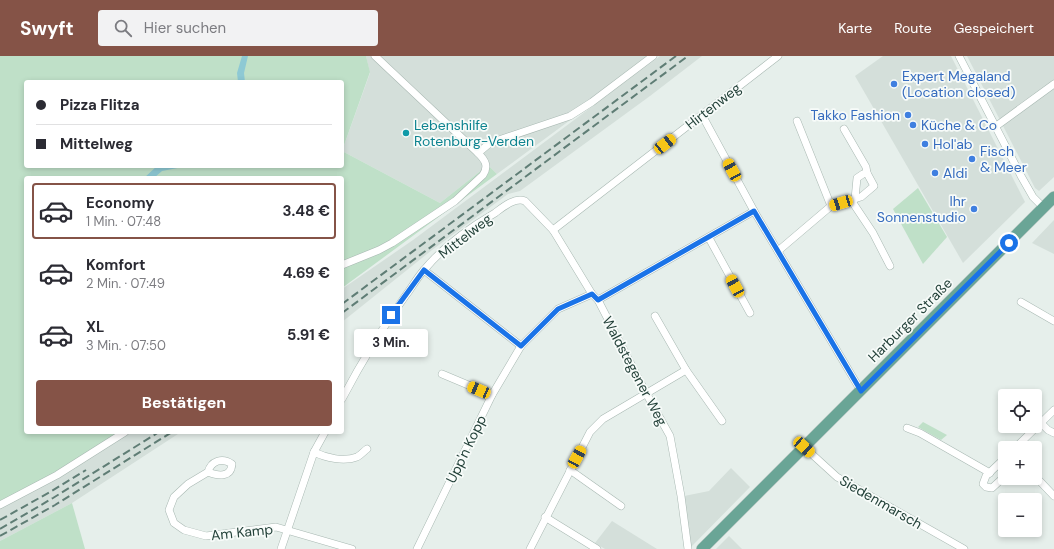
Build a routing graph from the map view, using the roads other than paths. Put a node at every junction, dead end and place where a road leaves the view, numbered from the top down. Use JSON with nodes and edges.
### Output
{"nodes":[{"id":1,"x":375,"y":56,"type":"edge"},
{"id":2,"x":653,"y":56,"type":"edge"},
{"id":3,"x":778,"y":56,"type":"edge"},
{"id":4,"x":959,"y":56,"type":"edge"},
{"id":5,"x":1054,"y":84,"type":"edge"},
{"id":6,"x":702,"y":115,"type":"junction"},
{"id":7,"x":797,"y":121,"type":"dead end"},
{"id":8,"x":995,"y":127,"type":"junction"},
{"id":9,"x":844,"y":129,"type":"dead end"},
{"id":10,"x":478,"y":153,"type":"junction"},
{"id":11,"x":867,"y":173,"type":"junction"},
{"id":12,"x":517,"y":200,"type":"joint"},
{"id":13,"x":853,"y":200,"type":"junction"},
{"id":14,"x":1051,"y":202,"type":"edge"},
{"id":15,"x":832,"y":206,"type":"junction"},
{"id":16,"x":754,"y":211,"type":"junction"},
{"id":17,"x":553,"y":230,"type":"junction"},
{"id":18,"x":709,"y":238,"type":"junction"},
{"id":19,"x":778,"y":251,"type":"junction"},
{"id":20,"x":344,"y":264,"type":"edge"},
{"id":21,"x":890,"y":266,"type":"dead end"},
{"id":22,"x":424,"y":270,"type":"junction"},
{"id":23,"x":592,"y":294,"type":"junction"},
{"id":24,"x":598,"y":300,"type":"junction"},
{"id":25,"x":1021,"y":302,"type":"dead end"},
{"id":26,"x":750,"y":313,"type":"dead end"},
{"id":27,"x":655,"y":316,"type":"dead end"},
{"id":28,"x":1054,"y":321,"type":"edge"},
{"id":29,"x":521,"y":346,"type":"junction"},
{"id":30,"x":686,"y":370,"type":"junction"},
{"id":31,"x":442,"y":374,"type":"dead end"},
{"id":32,"x":861,"y":391,"type":"junction"},
{"id":33,"x":646,"y":393,"type":"junction"},
{"id":34,"x":344,"y":395,"type":"edge"},
{"id":35,"x":492,"y":395,"type":"junction"},
{"id":36,"x":1054,"y":410,"type":"edge"},
{"id":37,"x":722,"y":421,"type":"dead end"},
{"id":38,"x":1042,"y":422,"type":"edge"},
{"id":39,"x":1042,"y":424,"type":"edge"},
{"id":40,"x":907,"y":428,"type":"dead end"},
{"id":41,"x":1031,"y":433,"type":"edge"},
{"id":42,"x":1054,"y":433,"type":"edge"},
{"id":43,"x":122,"y":434,"type":"edge"},
{"id":44,"x":324,"y":434,"type":"edge"},
{"id":45,"x":1022,"y":441,"type":"edge"},
{"id":46,"x":804,"y":447,"type":"junction"},
{"id":47,"x":367,"y":449,"type":"dead end"},
{"id":48,"x":314,"y":452,"type":"junction"},
{"id":49,"x":998,"y":465,"type":"edge"},
{"id":50,"x":570,"y":470,"type":"junction"},
{"id":51,"x":208,"y":472,"type":"dead end"},
{"id":52,"x":990,"y":473,"type":"junction"},
{"id":53,"x":998,"y":482,"type":"edge"},
{"id":54,"x":1042,"y":483,"type":"edge"},
{"id":55,"x":1054,"y":496,"type":"edge"},
{"id":56,"x":0,"y":506,"type":"edge"},
{"id":57,"x":620,"y":506,"type":"dead end"},
{"id":58,"x":545,"y":517,"type":"junction"},
{"id":59,"x":287,"y":529,"type":"junction"},
{"id":60,"x":281,"y":549,"type":"edge"},
{"id":61,"x":352,"y":549,"type":"edge"},
{"id":62,"x":417,"y":549,"type":"edge"},
{"id":63,"x":530,"y":549,"type":"edge"},
{"id":64,"x":597,"y":549,"type":"edge"},
{"id":65,"x":688,"y":549,"type":"edge"},
{"id":66,"x":702,"y":549,"type":"edge"},
{"id":67,"x":964,"y":549,"type":"edge"}],
"edges":[{"from":1,"to":10,"type":"street"},
{"from":2,"to":10,"type":"street"},
{"from":3,"to":6,"type":"street","name":"Hirtenweg"},
{"from":4,"to":8,"type":"street"},
{"from":5,"to":8,"type":"street"},
{"from":6,"to":16,"type":"street"},
{"from":6,"to":17,"type":"street","name":"Hirtenweg"},
{"from":7,"to":15,"type":"street"},
{"from":8,"to":14,"type":"street"},
{"from":9,"to":11,"type":"street"},
{"from":10,"to":20,"type":"street"},
{"from":11,"to":13,"type":"street"},
{"from":11,"to":13,"type":"street"},
{"from":12,"to":17,"type":"street","name":"Waldstegener Weg"},
{"from":12,"to":22,"type":"street","name":"Mittelweg"},
{"from":13,"to":15,"type":"street"},
{"from":13,"to":21,"type":"street"},
{"from":14,"to":32,"type":"main road","name":"Harburger Straße"},
{"from":15,"to":19,"type":"street"},
{"from":16,"to":18,"type":"street"},
{"from":16,"to":19,"type":"street"},
{"from":17,"to":23,"type":"street","name":"Waldstegener Weg"},
{"from":18,"to":24,"type":"street"},
{"from":18,"to":26,"type":"street"},
{"from":19,"to":32,"type":"street"},
{"from":22,"to":29,"type":"street"},
{"from":22,"to":34,"type":"street","name":"Mittelweg"},
{"from":23,"to":24,"type":"street","name":"Waldstegener Weg"},
{"from":23,"to":29,"type":"street","name":"Upp'n Kopp"},
{"from":24,"to":33,"type":"street","name":"Waldstegener Weg"},
{"from":25,"to":28,"type":"street"},
{"from":27,"to":30,"type":"street"},
{"from":29,"to":35,"type":"street","name":"Upp'n Kopp"},
{"from":30,"to":33,"type":"street"},
{"from":30,"to":37,"type":"street"},
{"from":31,"to":35,"type":"street"},
{"from":32,"to":46,"type":"main road","name":"Harburger Straße"},
{"from":33,"to":50,"type":"street"},
{"from":33,"to":65,"type":"street","name":"Waldstegener Weg"},
{"from":35,"to":62,"type":"street","name":"Upp'n Kopp"},
{"from":36,"to":38,"type":"street"},
{"from":39,"to":42,"type":"street"},
{"from":40,"to":52,"type":"street"},
{"from":41,"to":45,"type":"street"},
{"from":43,"to":56,"type":"street"},
{"from":44,"to":48,"type":"street"},
{"from":46,"to":66,"type":"main road","name":"Harburger Straße"},
{"from":46,"to":67,"type":"street","name":"Siedenmarsch"},
{"from":47,"to":48,"type":"street"},
{"from":48,"to":59,"type":"street"},
{"from":49,"to":52,"type":"street"},
{"from":50,"to":57,"type":"street"},
{"from":50,"to":58,"type":"street"},
{"from":51,"to":59,"type":"street","name":"Am Kamp"},
{"from":52,"to":53,"type":"street"},
{"from":54,"to":55,"type":"street"},
{"from":58,"to":63,"type":"street"},
{"from":58,"to":64,"type":"street"},
{"from":59,"to":60,"type":"street"},
{"from":59,"to":61,"type":"street","name":"Am Kamp"}]}
